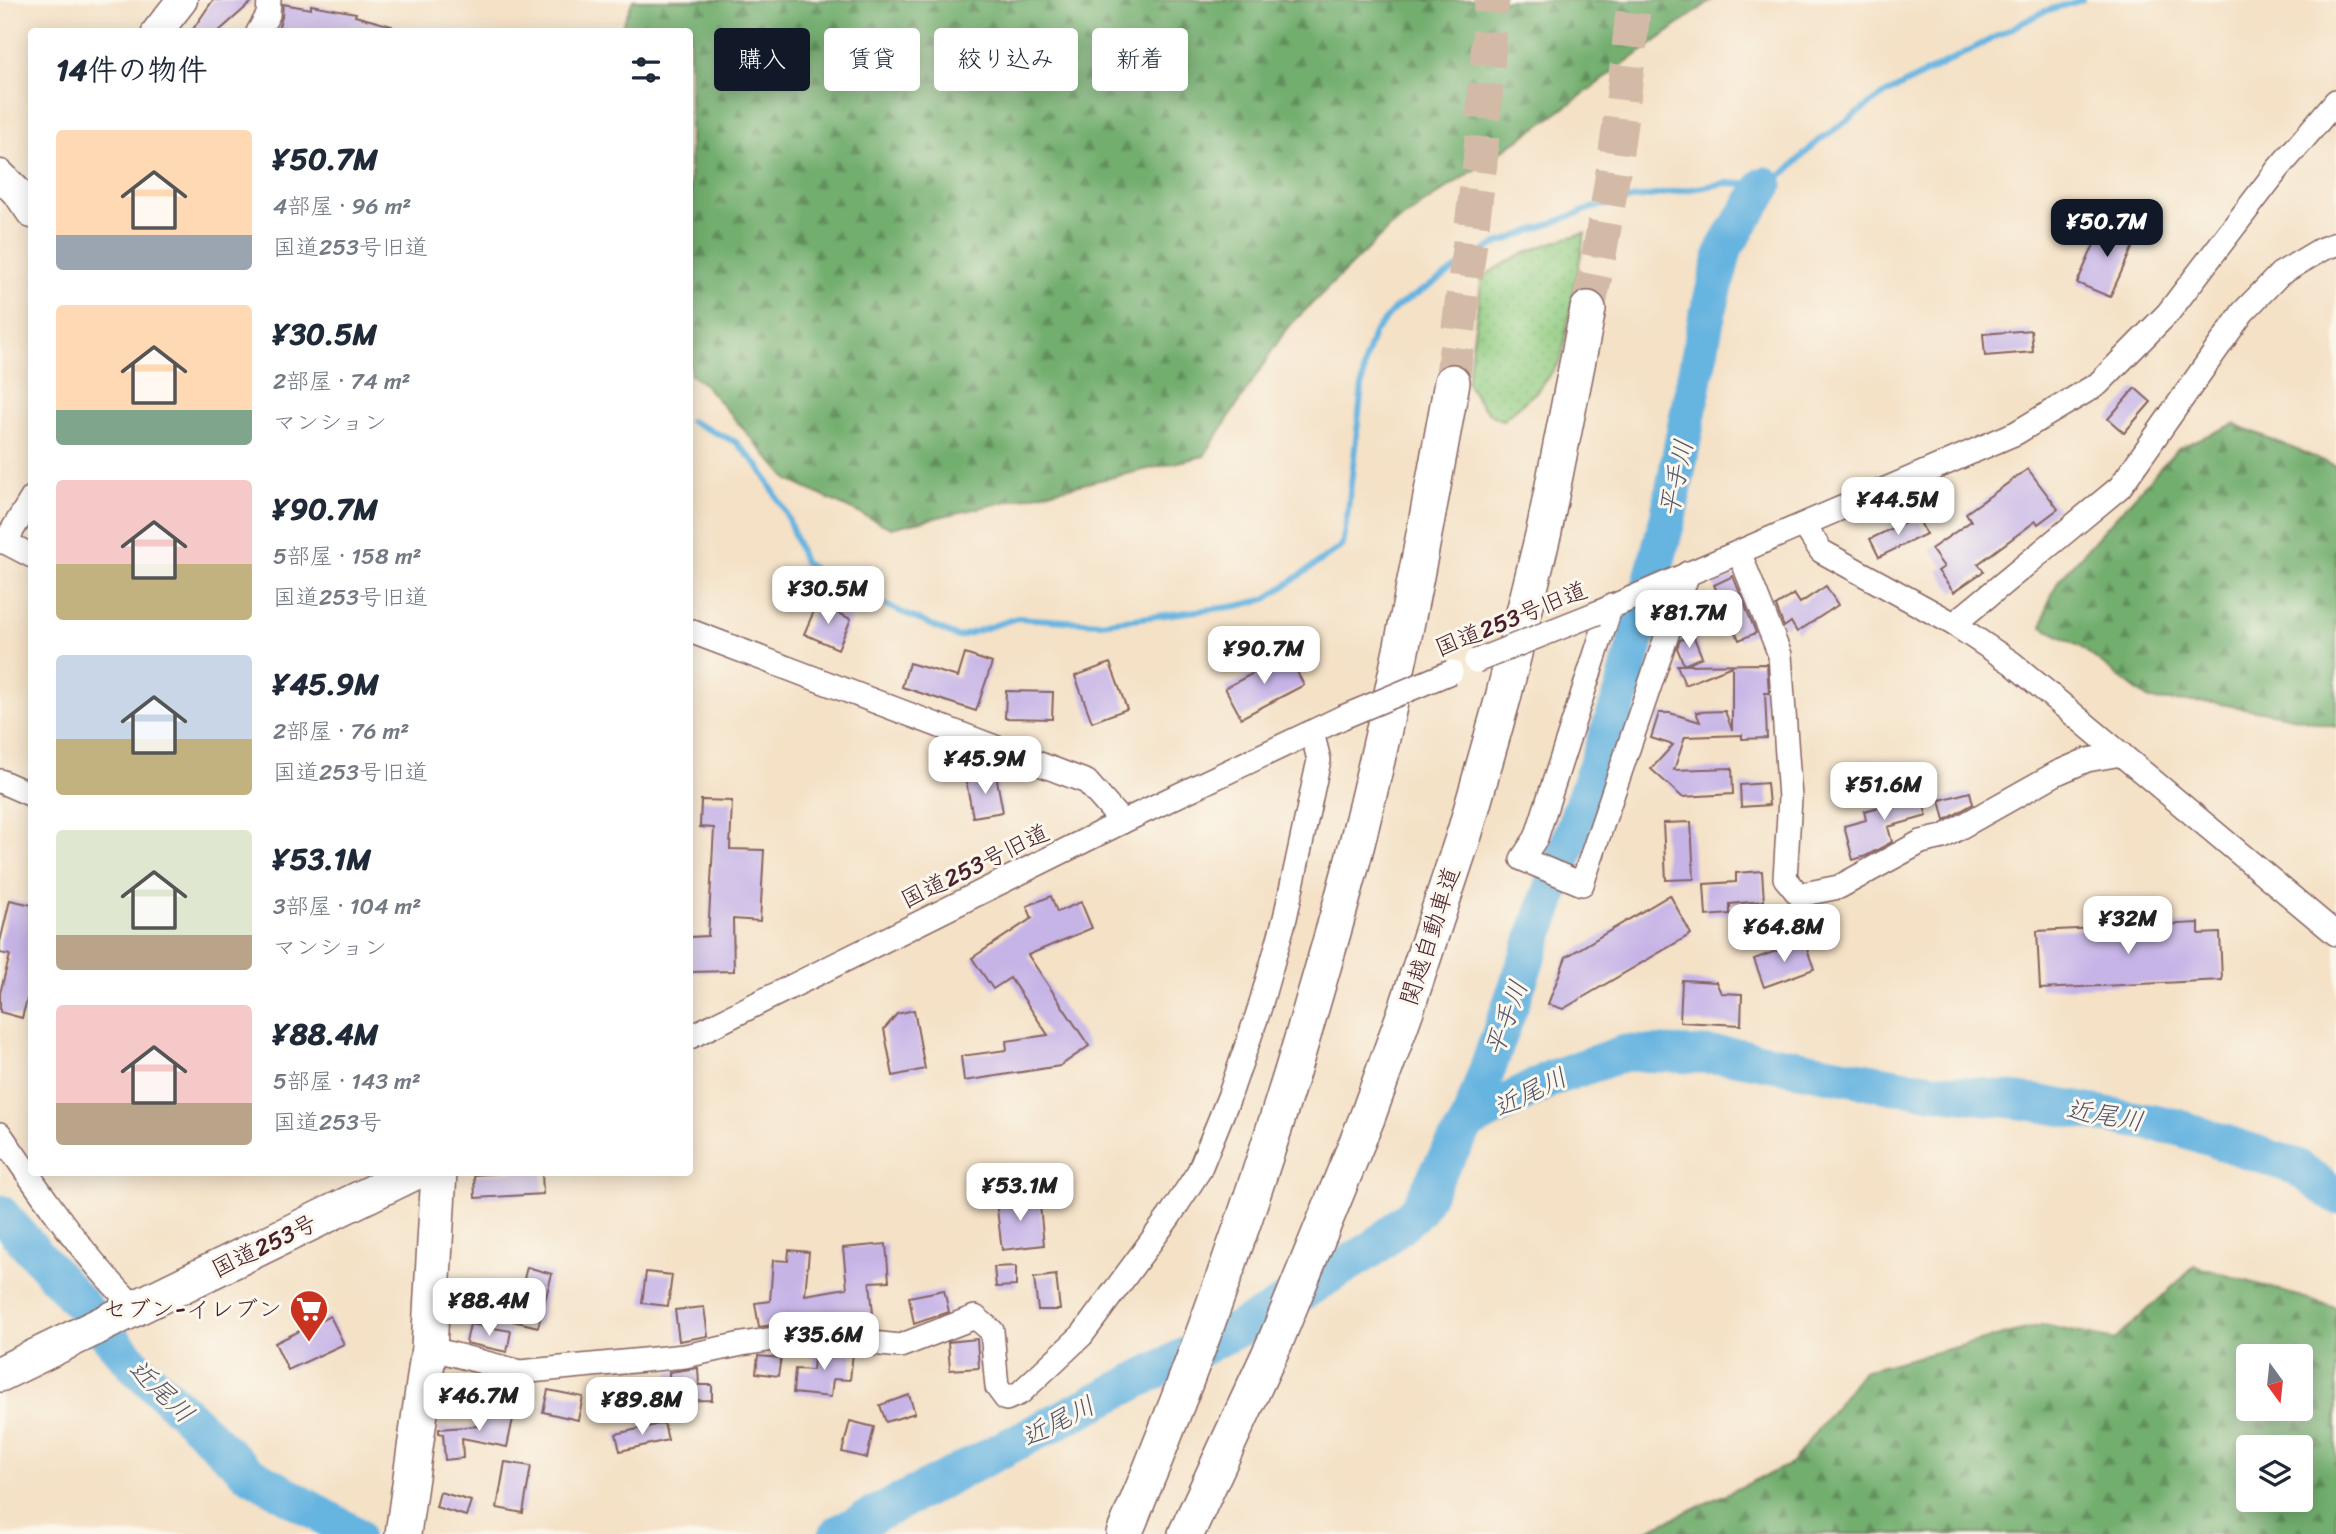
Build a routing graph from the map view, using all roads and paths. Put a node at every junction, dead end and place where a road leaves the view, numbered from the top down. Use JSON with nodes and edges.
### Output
{"nodes":[{"id":1,"x":182,"y":0,"type":"edge"},
{"id":2,"x":160,"y":28,"type":"edge"},
{"id":3,"x":2336,"y":101,"type":"edge"},
{"id":4,"x":2336,"y":244,"type":"edge"},
{"id":5,"x":1588,"y":309,"type":"tunnel mouth"},
{"id":6,"x":1452,"y":382,"type":"tunnel mouth"},
{"id":7,"x":28,"y":504,"type":"edge"},
{"id":8,"x":1804,"y":525,"type":"junction"},
{"id":9,"x":2,"y":542,"type":"edge"},
{"id":10,"x":1739,"y":552,"type":"junction"},
{"id":11,"x":28,"y":554,"type":"edge"},
{"id":12,"x":1682,"y":576,"type":"junction"},
{"id":13,"x":1611,"y":606,"type":"junction"},
{"id":14,"x":1954,"y":624,"type":"junction"},
{"id":15,"x":693,"y":632,"type":"edge"},
{"id":16,"x":1312,"y":732,"type":"junction"},
{"id":17,"x":2121,"y":754,"type":"junction"},
{"id":18,"x":0,"y":781,"type":"edge"},
{"id":19,"x":28,"y":793,"type":"edge"},
{"id":20,"x":1122,"y":822,"type":"junction"},
{"id":21,"x":2336,"y":934,"type":"edge"},
{"id":22,"x":693,"y":1036,"type":"edge"},
{"id":23,"x":0,"y":1134,"type":"edge"},
{"id":24,"x":28,"y":1174,"type":"edge"},
{"id":25,"x":30,"y":1176,"type":"edge"},
{"id":26,"x":407,"y":1176,"type":"edge"},
{"id":27,"x":439,"y":1176,"type":"edge"},
{"id":28,"x":132,"y":1310,"type":"junction"},
{"id":29,"x":429,"y":1348,"type":"junction"},
{"id":30,"x":0,"y":1374,"type":"edge"},
{"id":31,"x":404,"y":1527,"type":"edge"},
{"id":32,"x":1124,"y":1534,"type":"edge"},
{"id":33,"x":1186,"y":1534,"type":"edge"}],
"edges":[{"from":1,"to":2,"type":"main road"},
{"from":3,"to":8,"type":"street","name":"国道253号旧道"},
{"from":4,"to":14,"type":"street"},
{"from":5,"to":33,"type":"highway","name":"関越自動車道"},
{"from":6,"to":32,"type":"highway"},
{"from":7,"to":9,"type":"street"},
{"from":8,"to":10,"type":"street","name":"国道253号旧道"},
{"from":8,"to":14,"type":"street"},
{"from":9,"to":11,"type":"street"},
{"from":10,"to":12,"type":"street","name":"国道253号旧道"},
{"from":10,"to":17,"type":"street"},
{"from":12,"to":13,"type":"street","name":"国道253号旧道"},
{"from":12,"to":13,"type":"street"},
{"from":13,"to":16,"type":"street","name":"国道253号旧道","bridge":true},
{"from":14,"to":17,"type":"street"},
{"from":15,"to":20,"type":"street"},
{"from":16,"to":20,"type":"street","name":"国道253号旧道"},
{"from":16,"to":29,"type":"street"},
{"from":17,"to":21,"type":"street"},
{"from":18,"to":19,"type":"street"},
{"from":20,"to":22,"type":"street","name":"国道253号旧道"},
{"from":23,"to":24,"type":"street"},
{"from":25,"to":28,"type":"street"},
{"from":26,"to":28,"type":"highway","name":"国道253号"},
{"from":27,"to":29,"type":"highway"},
{"from":28,"to":30,"type":"highway","name":"国道253号"},
{"from":29,"to":31,"type":"highway"}]}
